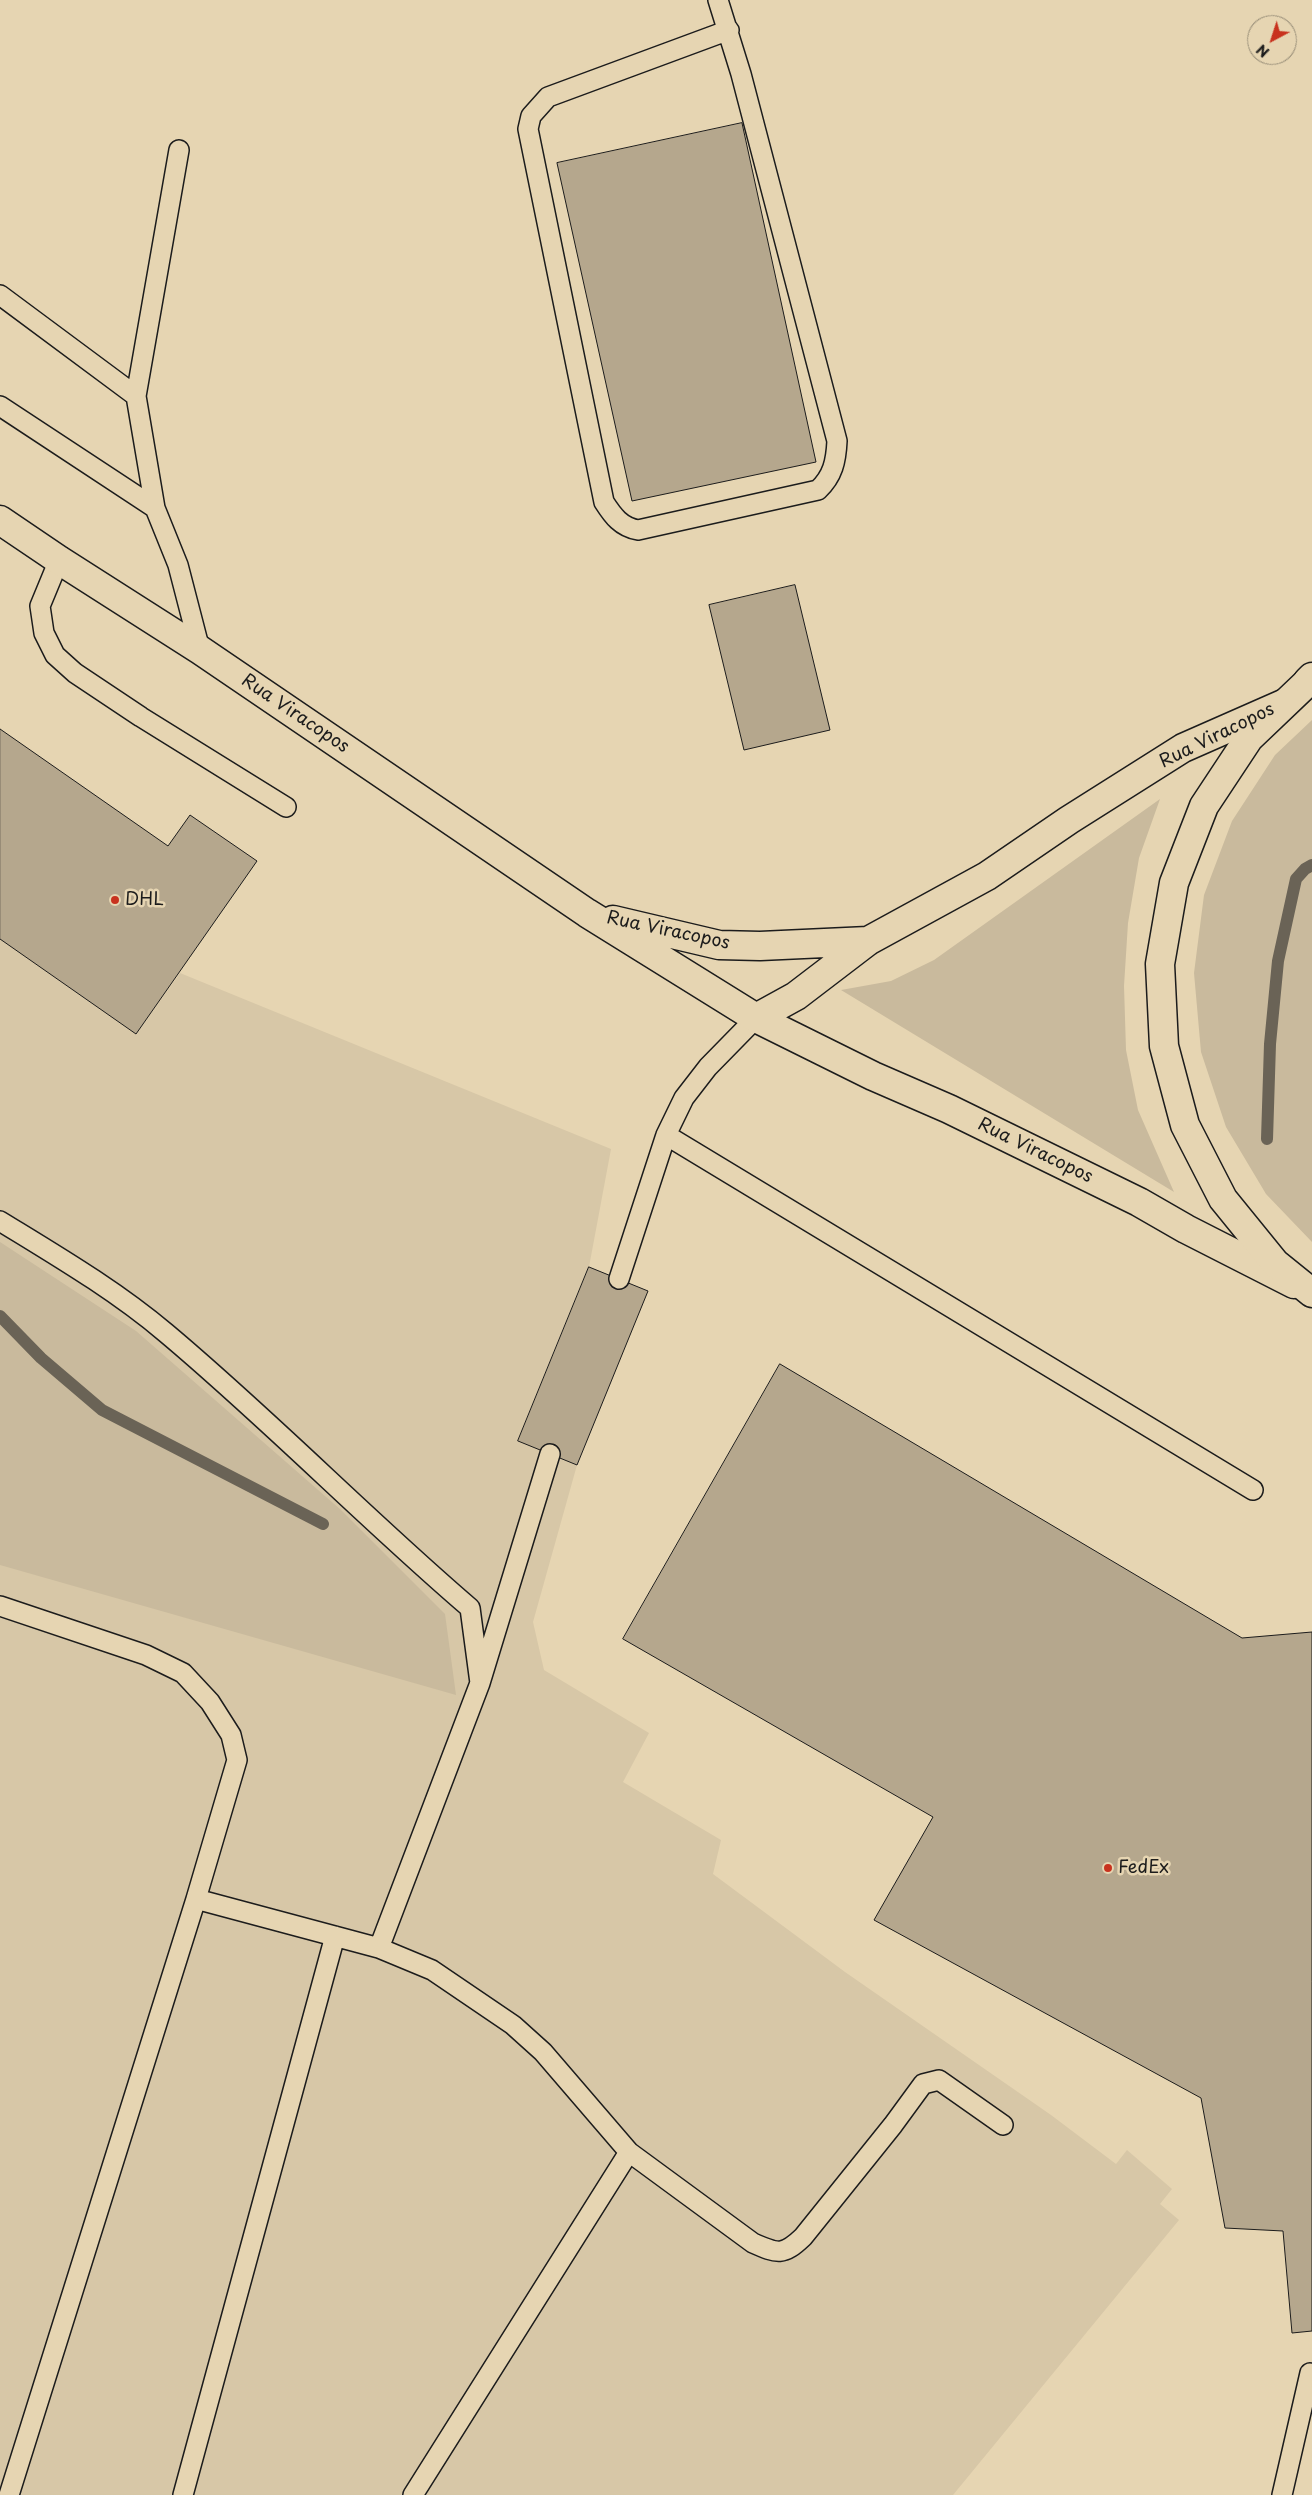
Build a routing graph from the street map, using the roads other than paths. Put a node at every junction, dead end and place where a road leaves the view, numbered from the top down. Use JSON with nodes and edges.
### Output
{"nodes":[{"id":1,"x":718,"y":0,"type":"edge"},
{"id":2,"x":729,"y":30,"type":"junction"},
{"id":3,"x":179,"y":150,"type":"dead end"},
{"id":4,"x":0,"y":295,"type":"edge"},
{"id":5,"x":136,"y":396,"type":"junction"},
{"id":6,"x":0,"y":406,"type":"edge"},
{"id":7,"x":155,"y":508,"type":"junction"},
{"id":8,"x":0,"y":520,"type":"edge"},
{"id":9,"x":59,"y":560,"type":"junction"},
{"id":10,"x":200,"y":650,"type":"junction"},
{"id":11,"x":1310,"y":679,"type":"edge"},
{"id":12,"x":1285,"y":703,"type":"junction"},
{"id":13,"x":286,"y":807,"type":"dead end"},
{"id":14,"x":588,"y":913,"type":"junction"},
{"id":15,"x":868,"y":941,"type":"junction"},
{"id":16,"x":756,"y":1018,"type":"junction"},
{"id":17,"x":666,"y":1135,"type":"junction"},
{"id":18,"x":0,"y":1220,"type":"edge"},
{"id":19,"x":619,"y":1279,"type":"dead end"},
{"id":20,"x":1311,"y":1293,"type":"edge"},
{"id":21,"x":550,"y":1454,"type":"dead end"},
{"id":22,"x":1253,"y":1490,"type":"dead end"},
{"id":23,"x":0,"y":1606,"type":"edge"},
{"id":24,"x":480,"y":1683,"type":"junction"},
{"id":25,"x":196,"y":1899,"type":"junction"},
{"id":26,"x":335,"y":1936,"type":"junction"},
{"id":27,"x":379,"y":1948,"type":"junction"},
{"id":28,"x":1003,"y":2125,"type":"dead end"},
{"id":29,"x":629,"y":2152,"type":"junction"},
{"id":30,"x":1310,"y":2373,"type":"dead end"},
{"id":31,"x":9,"y":2495,"type":"edge"},
{"id":32,"x":183,"y":2495,"type":"edge"},
{"id":33,"x":413,"y":2495,"type":"edge"},
{"id":34,"x":1282,"y":2495,"type":"edge"}],
"edges":[{"from":1,"to":2,"type":"lane"},
{"from":2,"to":2,"type":"lane"},
{"from":3,"to":5,"type":"lane"},
{"from":4,"to":5,"type":"lane"},
{"from":5,"to":7,"type":"lane"},
{"from":6,"to":7,"type":"lane"},
{"from":7,"to":10,"type":"lane"},
{"from":8,"to":9,"type":"street","name":"Rua Viracopos"},
{"from":9,"to":10,"type":"street","name":"Rua Viracopos"},
{"from":9,"to":13,"type":"lane"},
{"from":10,"to":14,"type":"street","name":"Rua Viracopos"},
{"from":11,"to":12,"type":"street"},
{"from":12,"to":15,"type":"street","name":"Rua Viracopos"},
{"from":12,"to":20,"type":"street"},
{"from":14,"to":15,"type":"street","name":"Rua Viracopos"},
{"from":14,"to":16,"type":"street","name":"Rua Viracopos"},
{"from":15,"to":16,"type":"street","name":"Rua Viracopos"},
{"from":16,"to":17,"type":"lane"},
{"from":16,"to":20,"type":"street","name":"Rua Viracopos"},
{"from":17,"to":19,"type":"lane"},
{"from":17,"to":22,"type":"lane"},
{"from":18,"to":24,"type":"lane"},
{"from":21,"to":24,"type":"lane"},
{"from":23,"to":25,"type":"lane"},
{"from":24,"to":27,"type":"lane"},
{"from":25,"to":26,"type":"lane"},
{"from":25,"to":31,"type":"lane"},
{"from":26,"to":27,"type":"lane"},
{"from":26,"to":32,"type":"lane"},
{"from":27,"to":29,"type":"lane"},
{"from":28,"to":29,"type":"lane"},
{"from":29,"to":33,"type":"lane"},
{"from":30,"to":34,"type":"lane"}]}
